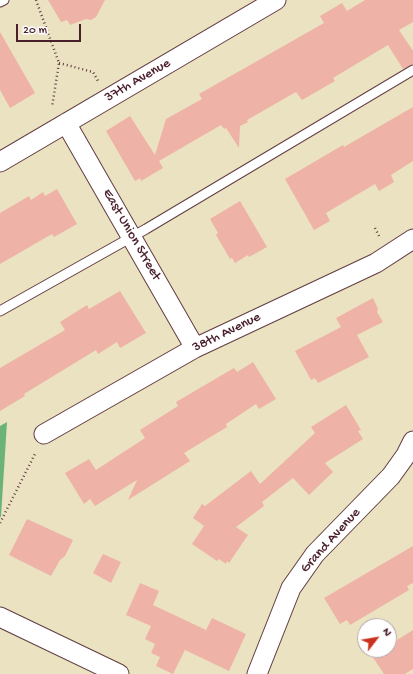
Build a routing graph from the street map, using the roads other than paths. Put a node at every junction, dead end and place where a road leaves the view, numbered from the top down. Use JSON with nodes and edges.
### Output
{"nodes":[{"id":1,"x":4,"y":0,"type":"edge"},
{"id":2,"x":276,"y":0,"type":"edge"},
{"id":3,"x":0,"y":2,"type":"edge"},
{"id":4,"x":413,"y":70,"type":"edge"},
{"id":5,"x":59,"y":118,"type":"junction"},
{"id":6,"x":0,"y":162,"type":"edge"},
{"id":7,"x":132,"y":237,"type":"junction"},
{"id":8,"x":413,"y":239,"type":"edge"},
{"id":9,"x":0,"y":311,"type":"edge"},
{"id":10,"x":195,"y":348,"type":"junction"},
{"id":11,"x":413,"y":441,"type":"edge"},
{"id":12,"x":41,"y":442,"type":"road end"},
{"id":13,"x":0,"y":617,"type":"edge"},
{"id":14,"x":120,"y":674,"type":"edge"},
{"id":15,"x":257,"y":674,"type":"edge"}],
"edges":[{"from":1,"to":3,"type":"lane"},
{"from":2,"to":5,"type":"street","name":"37th Avenue"},
{"from":4,"to":7,"type":"lane"},
{"from":5,"to":6,"type":"street","name":"37th Avenue"},
{"from":5,"to":7,"type":"street","name":"East Union Street"},
{"from":7,"to":9,"type":"lane"},
{"from":7,"to":10,"type":"street","name":"East Union Street"},
{"from":8,"to":10,"type":"street","name":"38th Avenue"},
{"from":10,"to":12,"type":"street","name":"38th Avenue"},
{"from":11,"to":15,"type":"street","name":"Grand Avenue"},
{"from":13,"to":14,"type":"street"}]}
